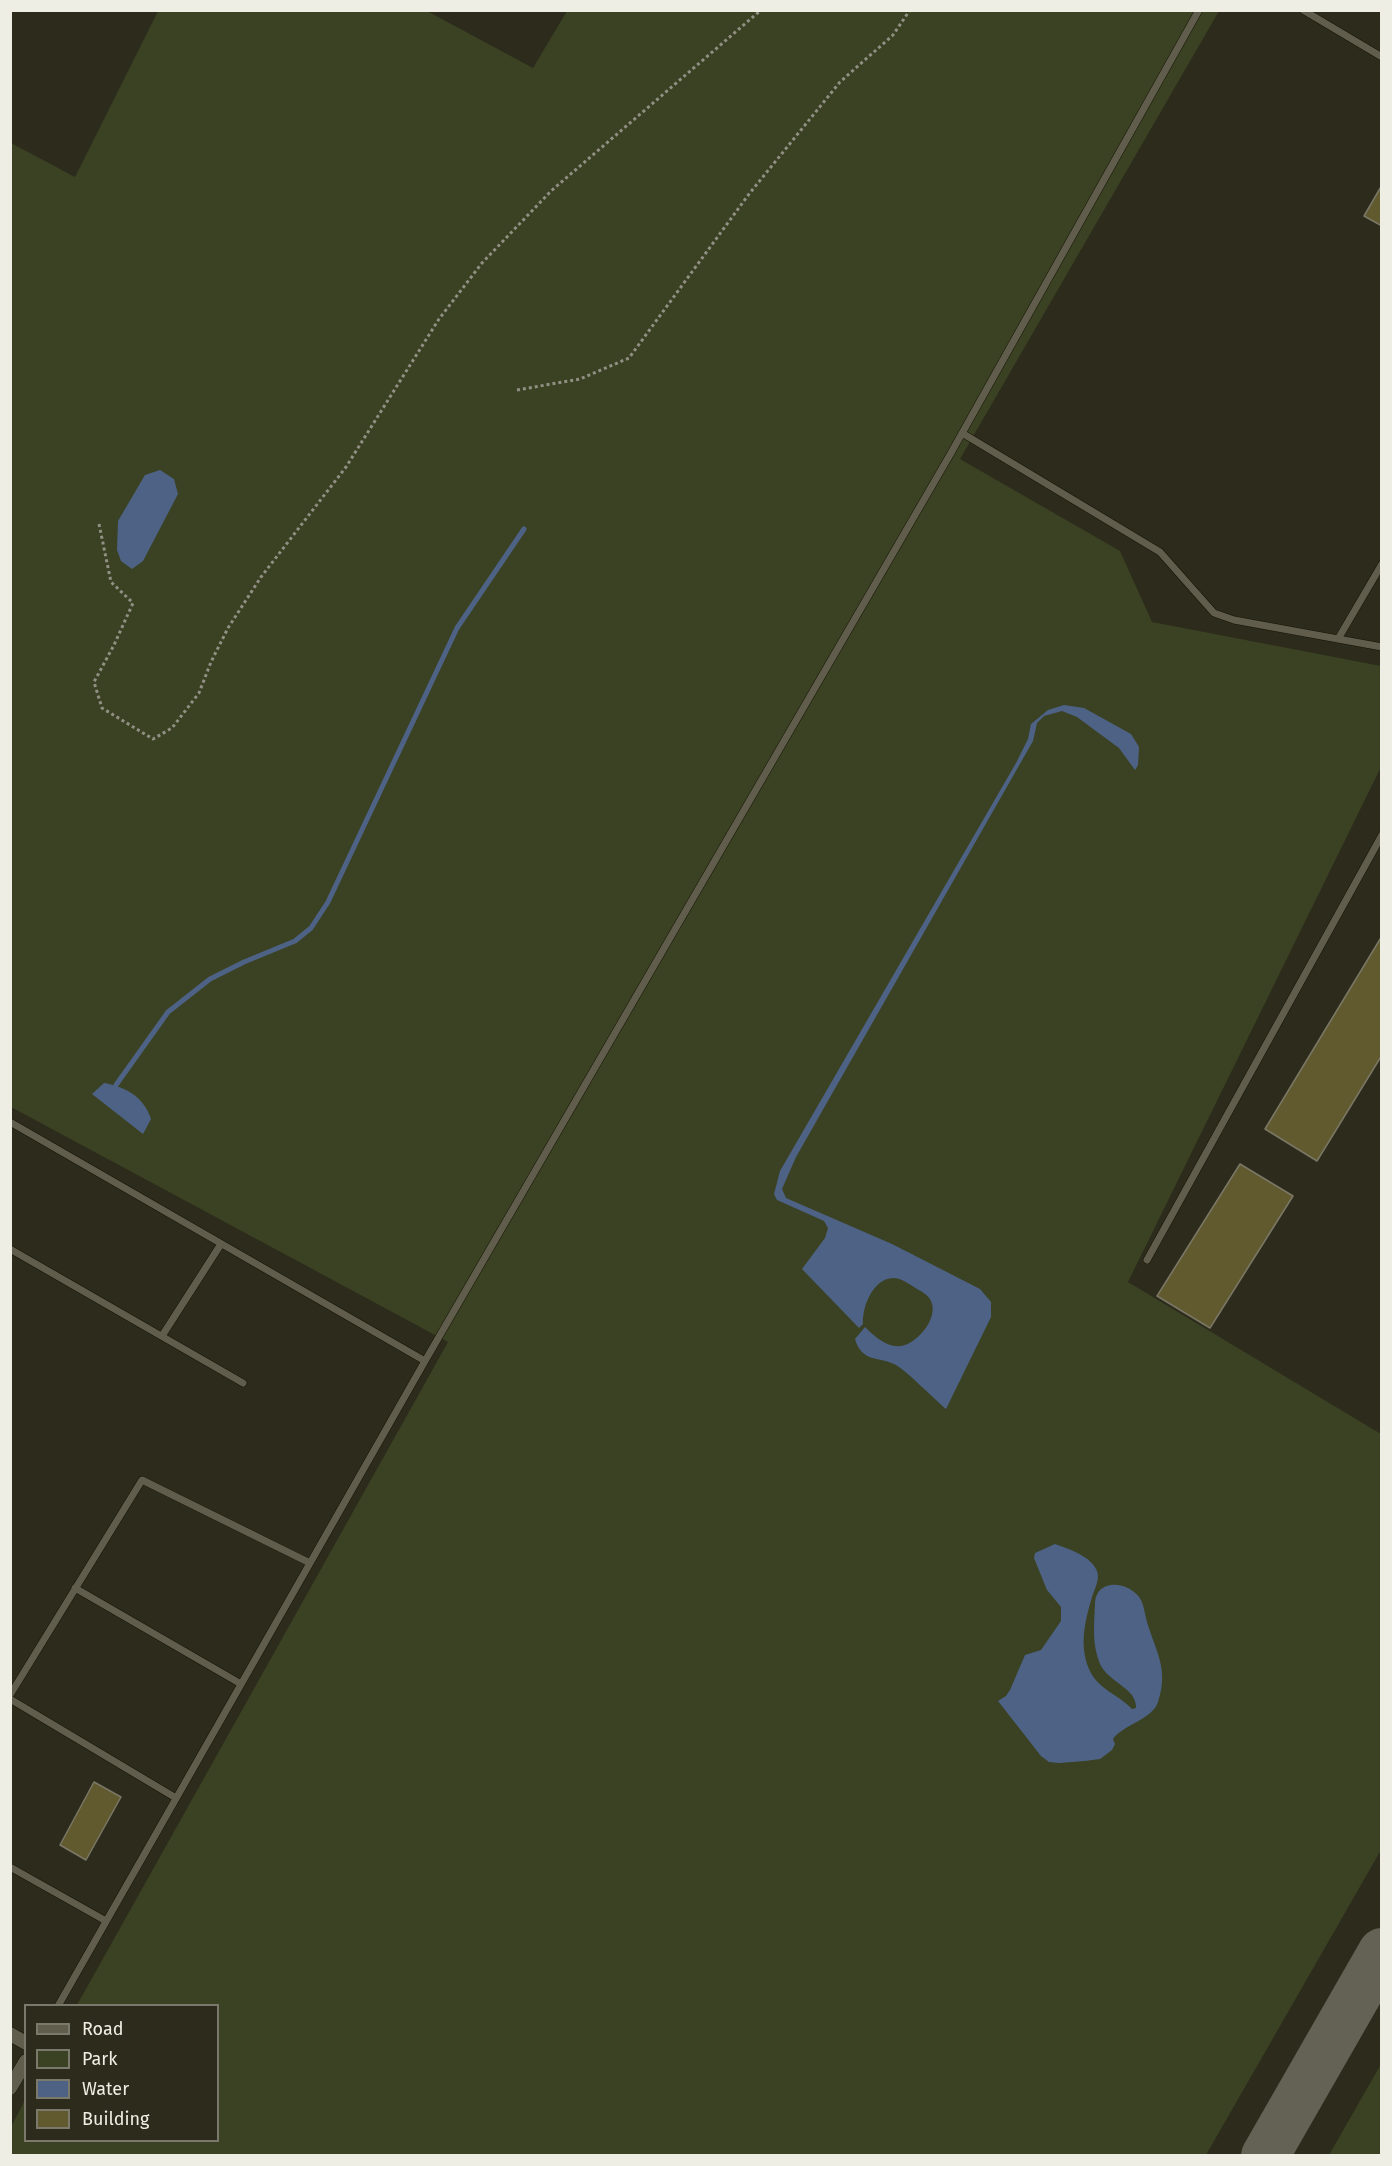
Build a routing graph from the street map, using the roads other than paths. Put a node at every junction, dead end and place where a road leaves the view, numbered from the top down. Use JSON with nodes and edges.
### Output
{"nodes":[{"id":1,"x":1199,"y":10,"type":"edge"},
{"id":2,"x":1303,"y":10,"type":"edge"},
{"id":3,"x":1382,"y":57,"type":"edge"},
{"id":4,"x":962,"y":433,"type":"junction"},
{"id":5,"x":1382,"y":564,"type":"edge"},
{"id":6,"x":1338,"y":639,"type":"junction"},
{"id":7,"x":1382,"y":646,"type":"edge"},
{"id":8,"x":1382,"y":835,"type":"edge"},
{"id":9,"x":10,"y":1122,"type":"edge"},
{"id":10,"x":221,"y":1244,"type":"junction"},
{"id":11,"x":10,"y":1249,"type":"edge"},
{"id":12,"x":1147,"y":1260,"type":"dead end"},
{"id":13,"x":162,"y":1336,"type":"junction"},
{"id":14,"x":425,"y":1361,"type":"junction"},
{"id":15,"x":243,"y":1383,"type":"dead end"},
{"id":16,"x":310,"y":1563,"type":"junction"},
{"id":17,"x":75,"y":1588,"type":"junction"},
{"id":18,"x":241,"y":1684,"type":"junction"},
{"id":19,"x":10,"y":1697,"type":"edge"},
{"id":20,"x":176,"y":1798,"type":"junction"},
{"id":21,"x":10,"y":1867,"type":"edge"},
{"id":22,"x":106,"y":1921,"type":"junction"},
{"id":23,"x":59,"y":2004,"type":"edge"},
{"id":24,"x":10,"y":2034,"type":"edge"},
{"id":25,"x":24,"y":2042,"type":"edge"},
{"id":26,"x":24,"y":2064,"type":"edge"},
{"id":27,"x":10,"y":2088,"type":"edge"}],
"edges":[{"from":1,"to":4,"type":"lane"},
{"from":2,"to":3,"type":"lane"},
{"from":4,"to":6,"type":"lane"},
{"from":4,"to":14,"type":"lane"},
{"from":5,"to":6,"type":"lane"},
{"from":6,"to":7,"type":"lane"},
{"from":8,"to":12,"type":"lane"},
{"from":9,"to":10,"type":"lane"},
{"from":10,"to":13,"type":"lane"},
{"from":10,"to":14,"type":"lane"},
{"from":11,"to":13,"type":"lane"},
{"from":13,"to":15,"type":"lane"},
{"from":14,"to":16,"type":"lane"},
{"from":16,"to":17,"type":"lane"},
{"from":16,"to":18,"type":"lane"},
{"from":17,"to":18,"type":"lane"},
{"from":17,"to":19,"type":"lane"},
{"from":18,"to":20,"type":"lane"},
{"from":19,"to":20,"type":"lane"},
{"from":20,"to":22,"type":"lane"},
{"from":21,"to":22,"type":"lane"},
{"from":22,"to":23,"type":"lane"},
{"from":24,"to":25,"type":"street"},
{"from":26,"to":27,"type":"street"}]}
